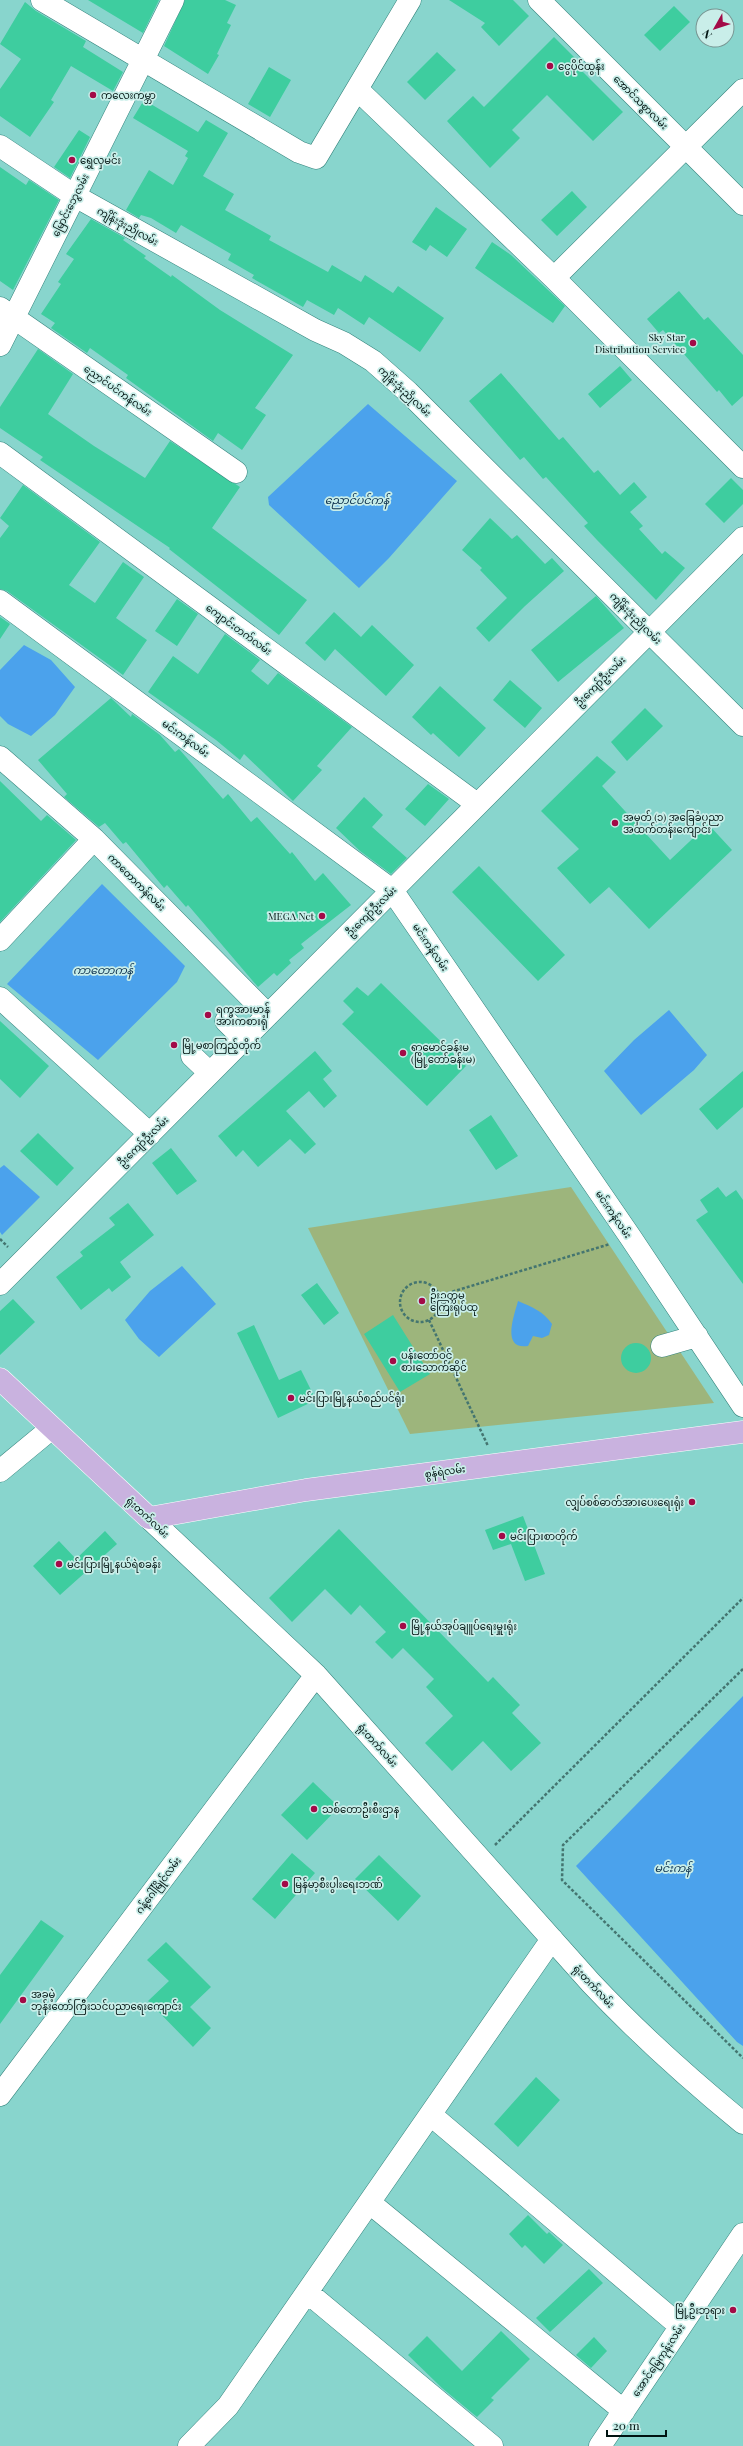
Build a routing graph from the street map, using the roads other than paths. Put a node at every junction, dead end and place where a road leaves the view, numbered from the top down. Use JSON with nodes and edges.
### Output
{"nodes":[{"id":1,"x":42,"y":0,"type":"edge"},
{"id":2,"x":173,"y":0,"type":"edge"},
{"id":3,"x":410,"y":0,"type":"edge"},
{"id":4,"x":539,"y":0,"type":"edge"},
{"id":5,"x":143,"y":61,"type":"junction"},
{"id":6,"x":358,"y":90,"type":"junction"},
{"id":7,"x":743,"y":90,"type":"edge"},
{"id":8,"x":0,"y":146,"type":"edge"},
{"id":9,"x":686,"y":147,"type":"junction"},
{"id":10,"x":75,"y":196,"type":"junction"},
{"id":11,"x":743,"y":204,"type":"edge"},
{"id":12,"x":554,"y":278,"type":"junction"},
{"id":13,"x":7,"y":313,"type":"edge"},
{"id":14,"x":0,"y":345,"type":"edge"},
{"id":15,"x":0,"y":453,"type":"edge"},
{"id":16,"x":743,"y":467,"type":"edge"},
{"id":17,"x":236,"y":472,"type":"dead end"},
{"id":18,"x":743,"y":538,"type":"edge"},
{"id":19,"x":0,"y":601,"type":"edge"},
{"id":20,"x":649,"y":631,"type":"junction"},
{"id":21,"x":743,"y":725,"type":"edge"},
{"id":22,"x":0,"y":758,"type":"edge"},
{"id":23,"x":477,"y":804,"type":"junction"},
{"id":24,"x":94,"y":839,"type":"junction"},
{"id":25,"x":392,"y":890,"type":"junction"},
{"id":26,"x":0,"y":940,"type":"edge"},
{"id":27,"x":0,"y":998,"type":"edge"},
{"id":28,"x":268,"y":1015,"type":"junction"},
{"id":29,"x":226,"y":1021,"type":"dead end"},
{"id":30,"x":244,"y":1039,"type":"junction"},
{"id":31,"x":192,"y":1056,"type":"dead end"},
{"id":32,"x":210,"y":1073,"type":"junction"},
{"id":33,"x":150,"y":1134,"type":"junction"},
{"id":34,"x":0,"y":1284,"type":"edge"},
{"id":35,"x":697,"y":1336,"type":"junction"},
{"id":36,"x":662,"y":1346,"type":"dead end"},
{"id":37,"x":0,"y":1379,"type":"edge"},
{"id":38,"x":743,"y":1406,"type":"edge"},
{"id":39,"x":52,"y":1428,"type":"junction"},
{"id":40,"x":743,"y":1432,"type":"edge"},
{"id":41,"x":0,"y":1471,"type":"edge"},
{"id":42,"x":149,"y":1518,"type":"junction"},
{"id":43,"x":316,"y":1675,"type":"junction"},
{"id":44,"x":552,"y":1939,"type":"junction"},
{"id":45,"x":0,"y":2095,"type":"edge"},
{"id":46,"x":431,"y":2115,"type":"junction"},
{"id":47,"x":743,"y":2124,"type":"edge"},
{"id":48,"x":370,"y":2203,"type":"junction"},
{"id":49,"x":743,"y":2234,"type":"edge"},
{"id":50,"x":307,"y":2292,"type":"junction"},
{"id":51,"x":680,"y":2326,"type":"junction"},
{"id":52,"x":624,"y":2411,"type":"junction"},
{"id":53,"x":188,"y":2446,"type":"edge"},
{"id":54,"x":492,"y":2446,"type":"edge"},
{"id":55,"x":600,"y":2446,"type":"edge"}],
"edges":[{"from":1,"to":5,"type":"street"},
{"from":2,"to":5,"type":"street","name":"မြောင်းဘွေလမ်း"},
{"from":3,"to":6,"type":"street"},
{"from":4,"to":9,"type":"street","name":"အောင်သစ္စာလမ်း"},
{"from":5,"to":6,"type":"street"},
{"from":5,"to":10,"type":"street","name":"မြောင်းဘွေလမ်း"},
{"from":6,"to":12,"type":"street"},
{"from":7,"to":9,"type":"street"},
{"from":8,"to":10,"type":"street","name":"ကျိန်းဒုံးညိုလမ်း"},
{"from":9,"to":11,"type":"street","name":"အောင်သစ္စာလမ်း"},
{"from":9,"to":12,"type":"street"},
{"from":10,"to":13,"type":"street","name":"မြောင်းဘွေလမ်း"},
{"from":10,"to":20,"type":"street","name":"ကျိန်းဒုံးညိုလမ်း"},
{"from":12,"to":16,"type":"street"},
{"from":13,"to":14,"type":"street","name":"မြောင်းဘွေလမ်း"},
{"from":13,"to":17,"type":"street","name":"ညောင်ပင်ကန်လမ်း"},
{"from":15,"to":23,"type":"street","name":"ကျောင်းတက်လမ်း"},
{"from":18,"to":20,"type":"street","name":"ဦးကျော်ဦးလမ်း"},
{"from":19,"to":25,"type":"street","name":"မင်းကန်လမ်း"},
{"from":20,"to":21,"type":"street","name":"ကျိန်းဒုံးညိုလမ်း"},
{"from":20,"to":23,"type":"street","name":"ဦးကျော်ဦးလမ်း"},
{"from":22,"to":24,"type":"street","name":"ကာတောကန်လမ်း"},
{"from":23,"to":25,"type":"street","name":"ဦးကျော်ဦးလမ်း"},
{"from":24,"to":26,"type":"street"},
{"from":24,"to":28,"type":"street","name":"ကာတောကန်လမ်း"},
{"from":25,"to":28,"type":"street","name":"ဦးကျော်ဦးလမ်း"},
{"from":25,"to":35,"type":"street","name":"မင်းကန်လမ်း"},
{"from":27,"to":33,"type":"street"},
{"from":28,"to":30,"type":"street","name":"ဦးကျော်ဦးလမ်း"},
{"from":29,"to":30,"type":"street"},
{"from":30,"to":32,"type":"street","name":"ဦးကျော်ဦးလမ်း"},
{"from":31,"to":32,"type":"street"},
{"from":32,"to":33,"type":"street","name":"ဦးကျော်ဦးလမ်း"},
{"from":33,"to":34,"type":"street","name":"ဦးကျော်ဦးလမ်း"},
{"from":35,"to":36,"type":"street"},
{"from":35,"to":38,"type":"street","name":"မင်းကန်လမ်း"},
{"from":37,"to":39,"type":"main road","name":"ရုံးတက်လမ်း"},
{"from":39,"to":41,"type":"street"},
{"from":39,"to":42,"type":"main road","name":"ရုံးတက်လမ်း"},
{"from":40,"to":42,"type":"main road","name":"စွန်ရဲလမ်း"},
{"from":42,"to":43,"type":"street","name":"ရုံးတက်လမ်း"},
{"from":43,"to":44,"type":"street","name":"ရုံးတက်လမ်း"},
{"from":43,"to":45,"type":"street","name":"ဂန့်ဂေါ်မြိုင်လမ်း"},
{"from":44,"to":46,"type":"street"},
{"from":44,"to":47,"type":"street","name":"ရုံးတက်လမ်း"},
{"from":46,"to":48,"type":"street"},
{"from":46,"to":51,"type":"street"},
{"from":48,"to":50,"type":"street"},
{"from":48,"to":52,"type":"street"},
{"from":49,"to":51,"type":"street","name":"အောင်မြေကုန်းလမ်း"},
{"from":50,"to":53,"type":"street"},
{"from":50,"to":54,"type":"street"},
{"from":51,"to":52,"type":"street","name":"အောင်မြေကုန်းလမ်း"},
{"from":52,"to":55,"type":"street","name":"အောင်မြေကုန်းလမ်း"}]}
